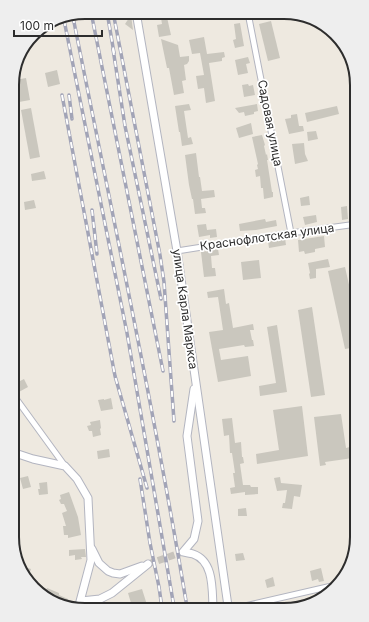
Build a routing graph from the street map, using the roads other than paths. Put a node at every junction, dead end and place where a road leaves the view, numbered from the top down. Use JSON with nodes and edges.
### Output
{"nodes":[{"id":1,"x":137,"y":19,"type":"edge"},
{"id":2,"x":249,"y":19,"type":"edge"},
{"id":3,"x":350,"y":225,"type":"edge"},
{"id":4,"x":291,"y":233,"type":"junction"},
{"id":5,"x":177,"y":251,"type":"junction"},
{"id":6,"x":195,"y":381,"type":"junction"},
{"id":7,"x":19,"y":404,"type":"edge"},
{"id":8,"x":19,"y":454,"type":"edge"},
{"id":9,"x":64,"y":466,"type":"junction"},
{"id":10,"x":90,"y":547,"type":"junction"},
{"id":11,"x":327,"y":587,"type":"edge"},
{"id":12,"x":81,"y":601,"type":"joint"},
{"id":13,"x":213,"y":603,"type":"edge"},
{"id":14,"x":228,"y":603,"type":"edge"},
{"id":15,"x":258,"y":603,"type":"edge"}],
"edges":[{"from":1,"to":5,"type":"street","name":"улица Карла Маркса"},
{"from":2,"to":4,"type":"street","name":"Садовая улица"},
{"from":3,"to":4,"type":"street","name":"Краснофлотская улица"},
{"from":4,"to":5,"type":"street","name":"Краснофлотская улица"},
{"from":5,"to":6,"type":"street","name":"улица Карла Маркса"},
{"from":6,"to":13,"type":"street"},
{"from":6,"to":14,"type":"street","name":"улица Карла Маркса"},
{"from":7,"to":9,"type":"street"},
{"from":8,"to":9,"type":"street"},
{"from":9,"to":10,"type":"street"},
{"from":10,"to":12,"type":"street"},
{"from":10,"to":12,"type":"street"},
{"from":11,"to":15,"type":"street"}]}
